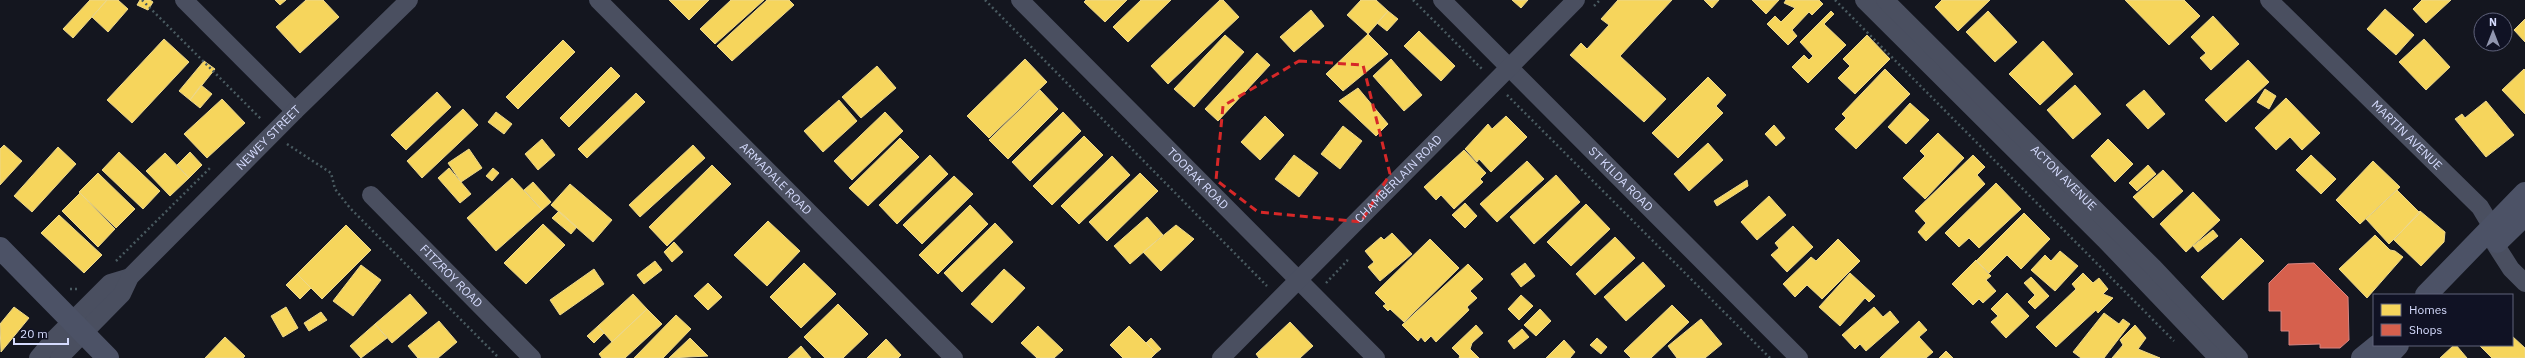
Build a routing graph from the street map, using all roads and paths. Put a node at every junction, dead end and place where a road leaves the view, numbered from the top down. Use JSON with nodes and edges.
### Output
{"nodes":[{"id":1,"x":142,"y":0,"type":"edge"},
{"id":2,"x":184,"y":0,"type":"edge"},
{"id":3,"x":409,"y":0,"type":"edge"},
{"id":4,"x":598,"y":0,"type":"edge"},
{"id":5,"x":985,"y":0,"type":"edge"},
{"id":6,"x":1020,"y":0,"type":"edge"},
{"id":7,"x":1413,"y":0,"type":"edge"},
{"id":8,"x":1442,"y":0,"type":"edge"},
{"id":9,"x":1576,"y":0,"type":"edge"},
{"id":10,"x":1835,"y":0,"type":"edge"},
{"id":11,"x":1864,"y":0,"type":"edge"},
{"id":12,"x":1885,"y":0,"type":"edge"},
{"id":13,"x":2270,"y":0,"type":"edge"},
{"id":14,"x":1509,"y":68,"type":"junction"},
{"id":15,"x":1495,"y":82,"type":"junction"},
{"id":16,"x":282,"y":98,"type":"junction"},
{"id":17,"x":295,"y":111,"type":"junction"},
{"id":18,"x":261,"y":118,"type":"junction"},
{"id":19,"x":255,"y":124,"type":"dead end"},
{"id":20,"x":274,"y":132,"type":"junction"},
{"id":21,"x":216,"y":163,"type":"dead end"},
{"id":22,"x":2525,"y":193,"type":"edge"},
{"id":23,"x":371,"y":195,"type":"dead end"},
{"id":24,"x":2525,"y":215,"type":"edge"},
{"id":25,"x":2493,"y":235,"type":"junction"},
{"id":26,"x":0,"y":248,"type":"edge"},
{"id":27,"x":115,"y":262,"type":"dead end"},
{"id":28,"x":1299,"y":280,"type":"junction"},
{"id":29,"x":2525,"y":283,"type":"edge"},
{"id":30,"x":86,"y":287,"type":"dead end"},
{"id":31,"x":70,"y":289,"type":"dead end"},
{"id":32,"x":2427,"y":294,"type":"edge"},
{"id":33,"x":2447,"y":294,"type":"edge"},
{"id":34,"x":1280,"y":299,"type":"junction"},
{"id":35,"x":78,"y":328,"type":"junction"},
{"id":36,"x":2377,"y":346,"type":"edge"},
{"id":37,"x":2397,"y":346,"type":"edge"},
{"id":38,"x":2180,"y":347,"type":"dead end"},
{"id":39,"x":1766,"y":354,"type":"junction"},
{"id":40,"x":38,"y":358,"type":"edge"},
{"id":41,"x":59,"y":358,"type":"edge"},
{"id":42,"x":108,"y":358,"type":"edge"},
{"id":43,"x":499,"y":358,"type":"edge"},
{"id":44,"x":532,"y":358,"type":"edge"},
{"id":45,"x":954,"y":358,"type":"edge"},
{"id":46,"x":1221,"y":358,"type":"edge"},
{"id":47,"x":1376,"y":358,"type":"edge"},
{"id":48,"x":1762,"y":358,"type":"edge"},
{"id":49,"x":1770,"y":358,"type":"edge"},
{"id":50,"x":1799,"y":358,"type":"edge"},
{"id":51,"x":2218,"y":358,"type":"edge"},
{"id":52,"x":2239,"y":358,"type":"edge"},
{"id":53,"x":2362,"y":358,"type":"edge"},
{"id":54,"x":2386,"y":358,"type":"edge"}],
"edges":[{"from":1,"to":18,"type":"path"},
{"from":2,"to":16,"type":"street"},
{"from":3,"to":17,"type":"street","name":"NEWEY STREET"},
{"from":4,"to":45,"type":"street","name":"ARMADALE ROAD"},
{"from":5,"to":34,"type":"path"},
{"from":6,"to":28,"type":"street","name":"TOORAK ROAD"},
{"from":7,"to":15,"type":"path"},
{"from":8,"to":14,"type":"street","name":"ST KILDA ROAD"},
{"from":9,"to":14,"type":"street","name":"CHAMBERLAIN ROAD"},
{"from":10,"to":38,"type":"path"},
{"from":11,"to":51,"type":"street","name":"ACTON AVENUE"},
{"from":12,"to":52,"type":"street","name":"ACTON AVENUE"},
{"from":13,"to":25,"type":"street","name":"MARTIN AVENUE"},
{"from":14,"to":15,"type":"street","name":"CHAMBERLAIN ROAD"},
{"from":14,"to":50,"type":"street","name":"ST KILDA ROAD"},
{"from":15,"to":28,"type":"street","name":"CHAMBERLAIN ROAD"},
{"from":15,"to":39,"type":"path"},
{"from":16,"to":17,"type":"street"},
{"from":16,"to":18,"type":"path"},
{"from":17,"to":20,"type":"street","name":"NEWEY STREET"},
{"from":18,"to":19,"type":"path"},
{"from":18,"to":20,"type":"path"},
{"from":20,"to":35,"type":"street","name":"NEWEY STREET"},
{"from":20,"to":43,"type":"path"},
{"from":21,"to":27,"type":"path"},
{"from":22,"to":25,"type":"street"},
{"from":23,"to":44,"type":"street","name":"FITZROY ROAD"},
{"from":24,"to":25,"type":"street"},
{"from":25,"to":29,"type":"street","name":"MARTIN AVENUE"},
{"from":25,"to":32,"type":"street"},
{"from":25,"to":33,"type":"street"},
{"from":26,"to":35,"type":"street"},
{"from":28,"to":34,"type":"street","name":"CHAMBERLAIN ROAD"},
{"from":28,"to":47,"type":"street","name":"TOORAK ROAD"},
{"from":30,"to":31,"type":"path"},
{"from":34,"to":46,"type":"street","name":"CHAMBERLAIN ROAD"},
{"from":35,"to":40,"type":"street","name":"NEWEY STREET"},
{"from":35,"to":41,"type":"street","name":"NEWEY STREET"},
{"from":35,"to":42,"type":"street"},
{"from":36,"to":53,"type":"street"},
{"from":37,"to":54,"type":"street"},
{"from":39,"to":48,"type":"path"},
{"from":39,"to":49,"type":"path"}]}
